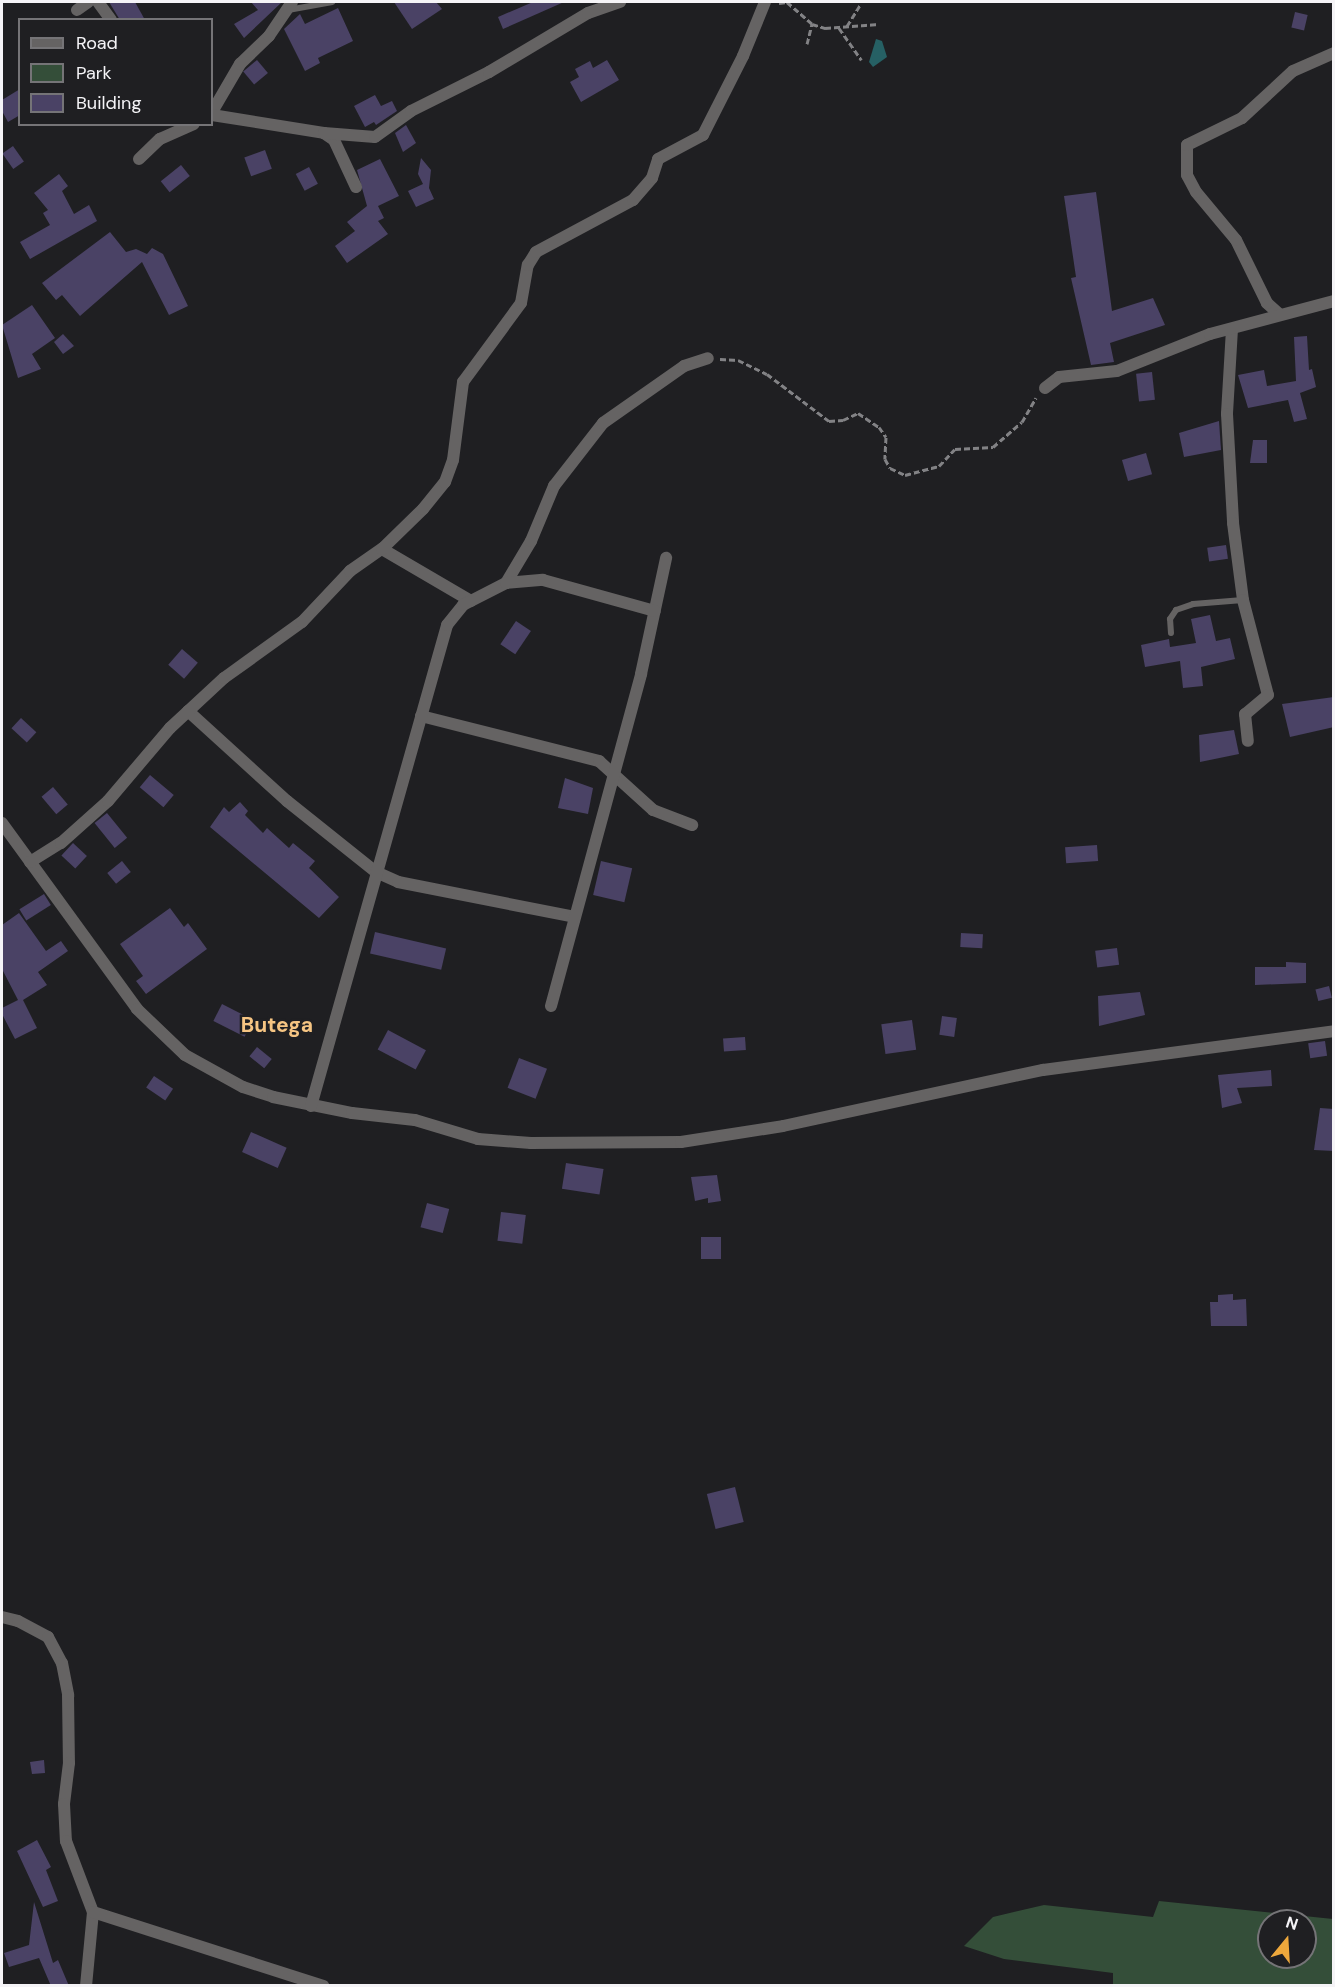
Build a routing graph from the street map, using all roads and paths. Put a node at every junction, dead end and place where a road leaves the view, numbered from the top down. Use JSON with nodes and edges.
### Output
{"nodes":[{"id":1,"x":88,"y":2,"type":"edge"},
{"id":2,"x":98,"y":2,"type":"edge"},
{"id":3,"x":332,"y":2,"type":"edge"},
{"id":4,"x":620,"y":2,"type":"edge"},
{"id":5,"x":764,"y":3,"type":"edge"},
{"id":6,"x":860,"y":5,"type":"dead end"},
{"id":7,"x":290,"y":6,"type":"edge"},
{"id":8,"x":77,"y":10,"type":"dead end"},
{"id":9,"x":110,"y":18,"type":"edge"},
{"id":10,"x":812,"y":24,"type":"junction"},
{"id":11,"x":879,"y":24,"type":"dead end"},
{"id":12,"x":847,"y":27,"type":"junction"},
{"id":13,"x":839,"y":28,"type":"junction"},
{"id":14,"x":807,"y":44,"type":"dead end"},
{"id":15,"x":1334,"y":52,"type":"edge"},
{"id":16,"x":861,"y":60,"type":"dead end"},
{"id":17,"x":213,"y":112,"type":"edge"},
{"id":18,"x":213,"y":114,"type":"edge"},
{"id":19,"x":189,"y":126,"type":"edge"},
{"id":20,"x":324,"y":133,"type":"junction"},
{"id":21,"x":139,"y":159,"type":"dead end"},
{"id":22,"x":356,"y":187,"type":"dead end"},
{"id":23,"x":1334,"y":301,"type":"edge"},
{"id":24,"x":1278,"y":313,"type":"junction"},
{"id":25,"x":1232,"y":329,"type":"junction"},
{"id":26,"x":708,"y":358,"type":"joint"},
{"id":27,"x":1045,"y":387,"type":"joint"},
{"id":28,"x":382,"y":549,"type":"junction"},
{"id":29,"x":666,"y":558,"type":"dead end"},
{"id":30,"x":506,"y":583,"type":"junction"},
{"id":31,"x":1244,"y":600,"type":"junction"},
{"id":32,"x":471,"y":601,"type":"junction"},
{"id":33,"x":655,"y":611,"type":"junction"},
{"id":34,"x":1172,"y":633,"type":"dead end"},
{"id":35,"x":188,"y":711,"type":"junction"},
{"id":36,"x":421,"y":716,"type":"junction"},
{"id":37,"x":1248,"y":741,"type":"dead end"},
{"id":38,"x":614,"y":774,"type":"junction"},
{"id":39,"x":2,"y":823,"type":"edge"},
{"id":40,"x":692,"y":825,"type":"dead end"},
{"id":41,"x":30,"y":862,"type":"junction"},
{"id":42,"x":376,"y":872,"type":"junction"},
{"id":43,"x":575,"y":917,"type":"junction"},
{"id":44,"x":551,"y":1006,"type":"dead end"},
{"id":45,"x":1334,"y":1031,"type":"edge"},
{"id":46,"x":311,"y":1106,"type":"junction"},
{"id":47,"x":2,"y":1617,"type":"edge"},
{"id":48,"x":93,"y":1912,"type":"junction"},
{"id":49,"x":86,"y":1986,"type":"edge"},
{"id":50,"x":323,"y":1986,"type":"edge"}],
"edges":[{"from":1,"to":8,"type":"street"},
{"from":2,"to":9,"type":"street"},
{"from":3,"to":7,"type":"lane"},
{"from":4,"to":20,"type":"street"},
{"from":5,"to":10,"type":"path"},
{"from":5,"to":28,"type":"street"},
{"from":6,"to":12,"type":"path"},
{"from":7,"to":17,"type":"street"},
{"from":10,"to":13,"type":"path"},
{"from":10,"to":14,"type":"path"},
{"from":11,"to":12,"type":"path"},
{"from":12,"to":13,"type":"path"},
{"from":13,"to":16,"type":"path"},
{"from":15,"to":24,"type":"street"},
{"from":18,"to":20,"type":"street"},
{"from":19,"to":21,"type":"street"},
{"from":20,"to":22,"type":"street"},
{"from":23,"to":24,"type":"street"},
{"from":24,"to":25,"type":"street"},
{"from":25,"to":27,"type":"street"},
{"from":25,"to":31,"type":"street"},
{"from":26,"to":27,"type":"path"},
{"from":26,"to":30,"type":"street"},
{"from":28,"to":32,"type":"street"},
{"from":28,"to":35,"type":"street"},
{"from":29,"to":33,"type":"street"},
{"from":30,"to":32,"type":"street"},
{"from":30,"to":33,"type":"street"},
{"from":31,"to":34,"type":"lane"},
{"from":31,"to":37,"type":"street"},
{"from":32,"to":36,"type":"street"},
{"from":33,"to":38,"type":"street"},
{"from":35,"to":41,"type":"street"},
{"from":35,"to":42,"type":"street"},
{"from":36,"to":38,"type":"street"},
{"from":36,"to":42,"type":"street"},
{"from":38,"to":40,"type":"street"},
{"from":38,"to":43,"type":"street"},
{"from":39,"to":41,"type":"street"},
{"from":41,"to":46,"type":"street"},
{"from":42,"to":43,"type":"street"},
{"from":42,"to":46,"type":"street"},
{"from":43,"to":44,"type":"street"},
{"from":45,"to":46,"type":"street"},
{"from":47,"to":48,"type":"street"},
{"from":48,"to":49,"type":"street"},
{"from":48,"to":50,"type":"street"}]}
